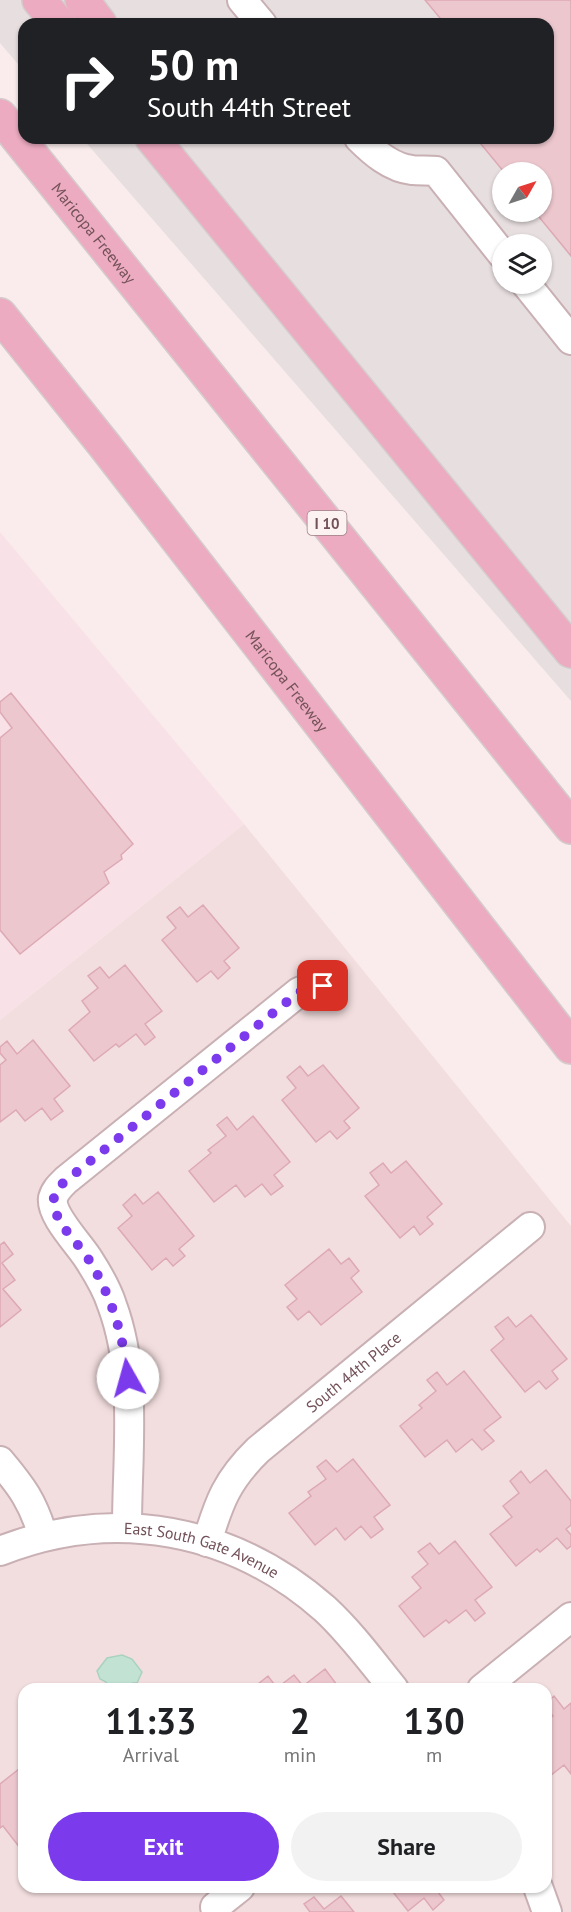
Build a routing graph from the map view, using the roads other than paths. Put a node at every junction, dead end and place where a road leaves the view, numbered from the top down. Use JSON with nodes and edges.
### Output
{"nodes":[{"id":1,"x":39,"y":0,"type":"edge"},
{"id":2,"x":82,"y":0,"type":"edge"},
{"id":3,"x":242,"y":0,"type":"edge"},
{"id":4,"x":54,"y":18,"type":"edge"},
{"id":5,"x":96,"y":18,"type":"edge"},
{"id":6,"x":257,"y":18,"type":"edge"},
{"id":7,"x":0,"y":117,"type":"edge"},
{"id":8,"x":18,"y":139,"type":"edge"},
{"id":9,"x":22,"y":144,"type":"edge"},
{"id":10,"x":157,"y":144,"type":"edge"},
{"id":11,"x":185,"y":144,"type":"edge"},
{"id":12,"x":365,"y":144,"type":"edge"},
{"id":13,"x":492,"y":241,"type":"edge"},
{"id":14,"x":534,"y":294,"type":"edge"},
{"id":15,"x":292,"y":310,"type":"junction"},
{"id":16,"x":0,"y":315,"type":"edge"},
{"id":17,"x":571,"y":340,"type":"edge"},
{"id":18,"x":571,"y":651,"type":"edge"},
{"id":19,"x":571,"y":827,"type":"edge"},
{"id":20,"x":323,"y":986,"type":"dead end"},
{"id":21,"x":571,"y":1047,"type":"edge"},
{"id":22,"x":530,"y":1227,"type":"dead end"},
{"id":23,"x":0,"y":1461,"type":"edge"},
{"id":24,"x":127,"y":1527,"type":"junction"},
{"id":25,"x":43,"y":1536,"type":"junction"},
{"id":26,"x":207,"y":1542,"type":"junction"},
{"id":27,"x":0,"y":1551,"type":"edge"},
{"id":28,"x":571,"y":1617,"type":"edge"},
{"id":29,"x":389,"y":1683,"type":"edge"},
{"id":30,"x":489,"y":1683,"type":"edge"},
{"id":31,"x":232,"y":1893,"type":"edge"},
{"id":32,"x":540,"y":1893,"type":"edge"},
{"id":33,"x":215,"y":1907,"type":"dead end"},
{"id":34,"x":547,"y":1912,"type":"edge"}],
"edges":[{"from":1,"to":4,"type":"highway"},
{"from":2,"to":5,"type":"highway"},
{"from":3,"to":6,"type":"street"},
{"from":7,"to":8,"type":"highway","name":"Maricopa Freeway","number":"I 10"},
{"from":9,"to":19,"type":"highway","name":"Maricopa Freeway","number":"I 10"},
{"from":10,"to":15,"type":"highway"},
{"from":11,"to":15,"type":"highway"},
{"from":12,"to":13,"type":"street"},
{"from":14,"to":17,"type":"street"},
{"from":15,"to":18,"type":"highway"},
{"from":16,"to":21,"type":"highway","name":"Maricopa Freeway"},
{"from":20,"to":24,"type":"street","name":"East South Gate Avenue"},
{"from":22,"to":26,"type":"street","name":"South 44th Place"},
{"from":23,"to":25,"type":"street"},
{"from":24,"to":25,"type":"street"},
{"from":24,"to":26,"type":"street","name":"East South Gate Avenue"},
{"from":25,"to":27,"type":"street"},
{"from":26,"to":29,"type":"street","name":"East South Gate Avenue"},
{"from":28,"to":30,"type":"street"},
{"from":31,"to":33,"type":"street"},
{"from":32,"to":34,"type":"street"}]}
